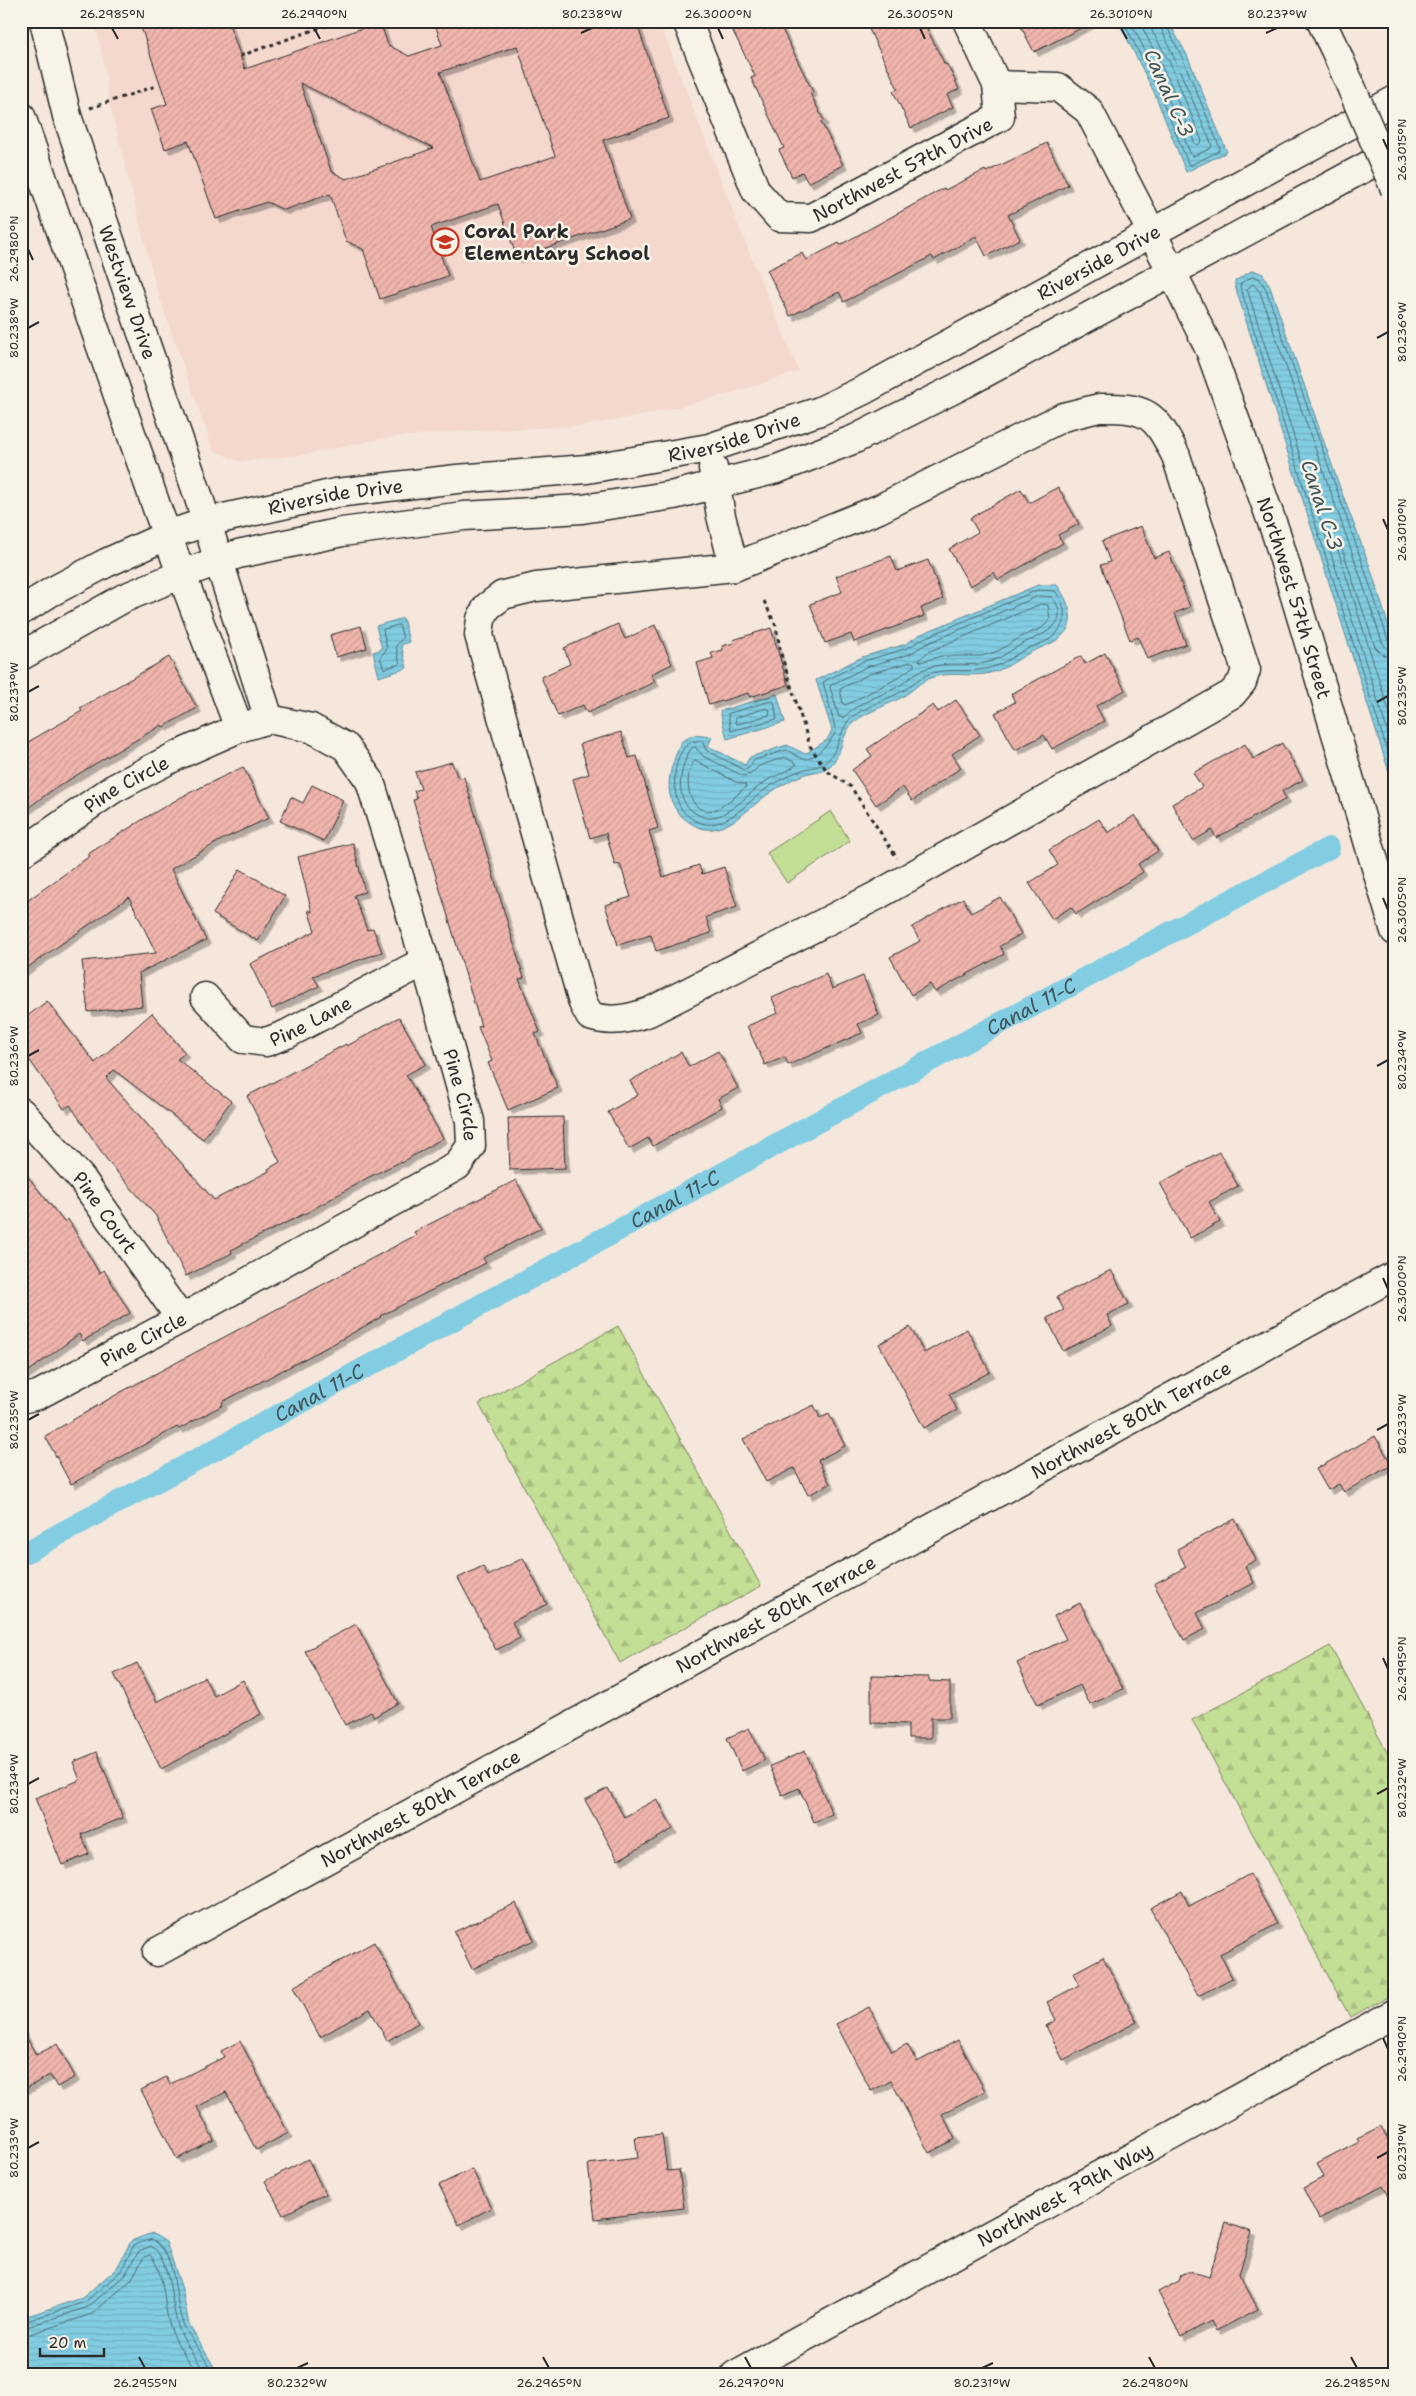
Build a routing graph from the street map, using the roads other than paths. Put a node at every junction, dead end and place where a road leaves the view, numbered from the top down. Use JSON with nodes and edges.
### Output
{"nodes":[{"id":1,"x":44,"y":21,"type":"edge"},
{"id":2,"x":687,"y":21,"type":"edge"},
{"id":3,"x":967,"y":21,"type":"edge"},
{"id":4,"x":1321,"y":21,"type":"edge"},
{"id":5,"x":997,"y":85,"type":"junction"},
{"id":6,"x":1395,"y":100,"type":"edge"},
{"id":7,"x":21,"y":116,"type":"edge"},
{"id":8,"x":1395,"y":151,"type":"edge"},
{"id":9,"x":1395,"y":189,"type":"edge"},
{"id":10,"x":1153,"y":234,"type":"junction"},
{"id":11,"x":1172,"y":272,"type":"junction"},
{"id":12,"x":709,"y":448,"type":"junction"},
{"id":13,"x":717,"y":484,"type":"junction"},
{"id":14,"x":206,"y":522,"type":"junction"},
{"id":15,"x":168,"y":535,"type":"junction"},
{"id":16,"x":218,"y":560,"type":"junction"},
{"id":17,"x":734,"y":567,"type":"junction"},
{"id":18,"x":182,"y":574,"type":"junction"},
{"id":19,"x":21,"y":611,"type":"edge"},
{"id":20,"x":21,"y":656,"type":"edge"},
{"id":21,"x":269,"y":719,"type":"junction"},
{"id":22,"x":239,"y":728,"type":"junction"},
{"id":23,"x":21,"y":853,"type":"edge"},
{"id":24,"x":1395,"y":931,"type":"edge"},
{"id":25,"x":425,"y":961,"type":"junction"},
{"id":26,"x":205,"y":997,"type":"dead end"},
{"id":27,"x":21,"y":1112,"type":"edge"},
{"id":28,"x":1395,"y":1275,"type":"edge"},
{"id":29,"x":181,"y":1319,"type":"junction"},
{"id":30,"x":21,"y":1399,"type":"edge"},
{"id":31,"x":157,"y":1952,"type":"dead end"},
{"id":32,"x":1395,"y":2014,"type":"edge"},
{"id":33,"x":735,"y":2375,"type":"edge"}],
"edges":[{"from":1,"to":14,"type":"main road","name":"Westview Drive"},
{"from":2,"to":5,"type":"main road","name":"Northwest 57th Drive"},
{"from":3,"to":5,"type":"main road","name":"Northwest 57th Drive"},
{"from":4,"to":9,"type":"main road","bridge":true},
{"from":5,"to":10,"type":"main road"},
{"from":6,"to":10,"type":"main road","name":"Riverside Drive"},
{"from":7,"to":15,"type":"main road"},
{"from":8,"to":11,"type":"main road","name":"Riverside Drive"},
{"from":10,"to":11,"type":"main road"},
{"from":10,"to":12,"type":"main road","name":"Riverside Drive"},
{"from":11,"to":13,"type":"main road","name":"Riverside Drive"},
{"from":11,"to":24,"type":"main road","name":"Northwest 57th Street"},
{"from":12,"to":13,"type":"main road"},
{"from":12,"to":14,"type":"main road","name":"Riverside Drive"},
{"from":13,"to":16,"type":"main road","name":"Riverside Drive"},
{"from":13,"to":17,"type":"main road"},
{"from":14,"to":15,"type":"main road","name":"Riverside Drive"},
{"from":14,"to":16,"type":"main road","name":"Westview Drive"},
{"from":15,"to":18,"type":"main road"},
{"from":15,"to":19,"type":"main road","name":"Riverside Drive"},
{"from":16,"to":18,"type":"main road","name":"Riverside Drive"},
{"from":16,"to":21,"type":"main road"},
{"from":17,"to":17,"type":"main road"},
{"from":18,"to":20,"type":"main road","name":"Riverside Drive"},
{"from":18,"to":22,"type":"main road"},
{"from":21,"to":22,"type":"main road","name":"Pine Circle"},
{"from":21,"to":25,"type":"main road","name":"Pine Circle"},
{"from":22,"to":23,"type":"main road","name":"Pine Circle"},
{"from":25,"to":26,"type":"main road","name":"Pine Lane"},
{"from":25,"to":29,"type":"main road","name":"Pine Circle"},
{"from":27,"to":29,"type":"main road","name":"Pine Court"},
{"from":28,"to":31,"type":"main road","name":"Northwest 80th Terrace"},
{"from":29,"to":30,"type":"main road","name":"Pine Circle"},
{"from":32,"to":33,"type":"main road","name":"Northwest 79th Way"}]}
